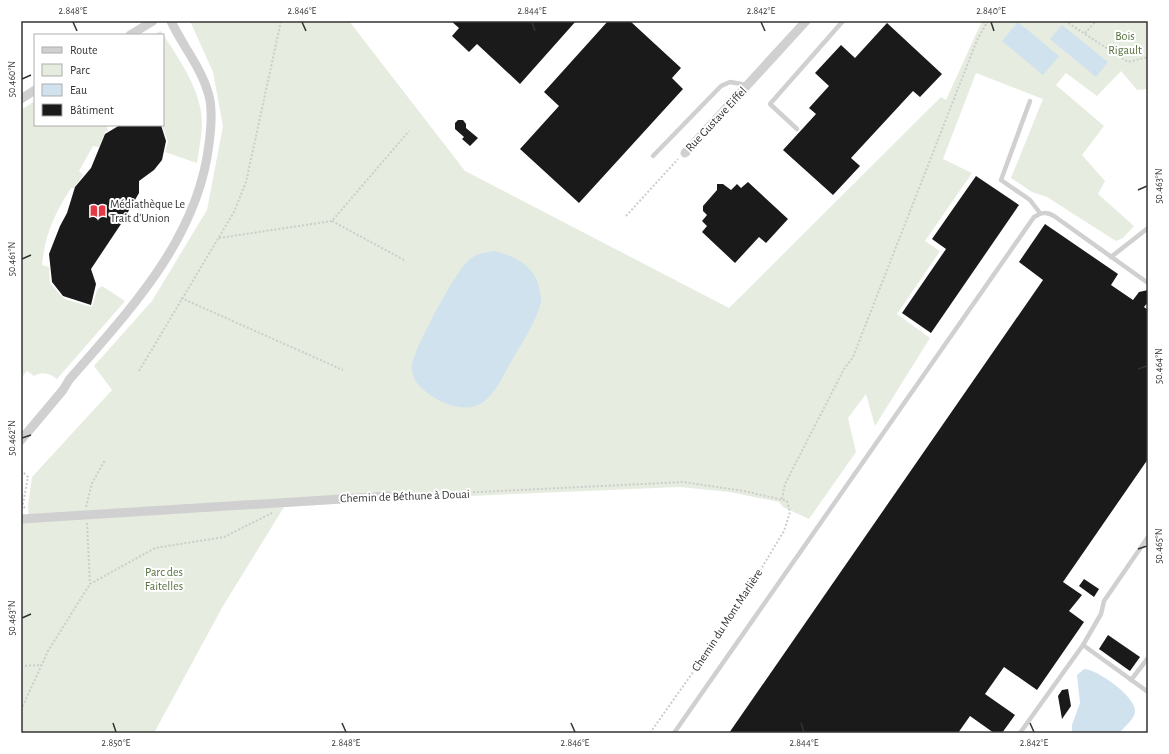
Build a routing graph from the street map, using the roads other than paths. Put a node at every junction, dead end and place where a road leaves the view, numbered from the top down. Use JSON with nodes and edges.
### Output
{"nodes":[{"id":1,"x":153,"y":21,"type":"edge"},
{"id":2,"x":171,"y":21,"type":"edge"},
{"id":3,"x":806,"y":21,"type":"edge"},
{"id":4,"x":843,"y":21,"type":"edge"},
{"id":5,"x":132,"y":34,"type":"edge"},
{"id":6,"x":747,"y":85,"type":"junction"},
{"id":7,"x":34,"y":91,"type":"edge"},
{"id":8,"x":21,"y":99,"type":"edge"},
{"id":9,"x":1030,"y":102,"type":"dead end"},
{"id":10,"x":797,"y":129,"type":"dead end"},
{"id":11,"x":684,"y":153,"type":"road end"},
{"id":12,"x":653,"y":156,"type":"dead end"},
{"id":13,"x":1040,"y":213,"type":"junction"},
{"id":14,"x":1148,"y":228,"type":"edge"},
{"id":15,"x":1111,"y":257,"type":"junction"},
{"id":16,"x":1148,"y":283,"type":"edge"},
{"id":17,"x":21,"y":440,"type":"edge"},
{"id":18,"x":388,"y":496,"type":"road end"},
{"id":19,"x":24,"y":518,"type":"edge"},
{"id":20,"x":1148,"y":538,"type":"edge"},
{"id":21,"x":1082,"y":645,"type":"junction"},
{"id":22,"x":1148,"y":658,"type":"edge"},
{"id":23,"x":1131,"y":680,"type":"junction"},
{"id":24,"x":1148,"y":692,"type":"edge"},
{"id":25,"x":674,"y":733,"type":"edge"},
{"id":26,"x":1020,"y":733,"type":"edge"}],
"edges":[{"from":1,"to":5,"type":"street"},
{"from":2,"to":17,"type":"street"},
{"from":3,"to":6,"type":"street","name":"Rue Gustave Eiffel"},
{"from":4,"to":10,"type":"lane"},
{"from":6,"to":11,"type":"street","name":"Rue Gustave Eiffel"},
{"from":6,"to":12,"type":"lane"},
{"from":7,"to":8,"type":"street"},
{"from":9,"to":13,"type":"lane"},
{"from":13,"to":15,"type":"lane"},
{"from":13,"to":25,"type":"lane"},
{"from":14,"to":15,"type":"lane"},
{"from":15,"to":16,"type":"lane"},
{"from":18,"to":19,"type":"street","name":"Chemin de Béthune à Douai"},
{"from":20,"to":21,"type":"lane"},
{"from":21,"to":23,"type":"lane"},
{"from":21,"to":26,"type":"lane"},
{"from":22,"to":23,"type":"lane"},
{"from":23,"to":24,"type":"lane"}]}
